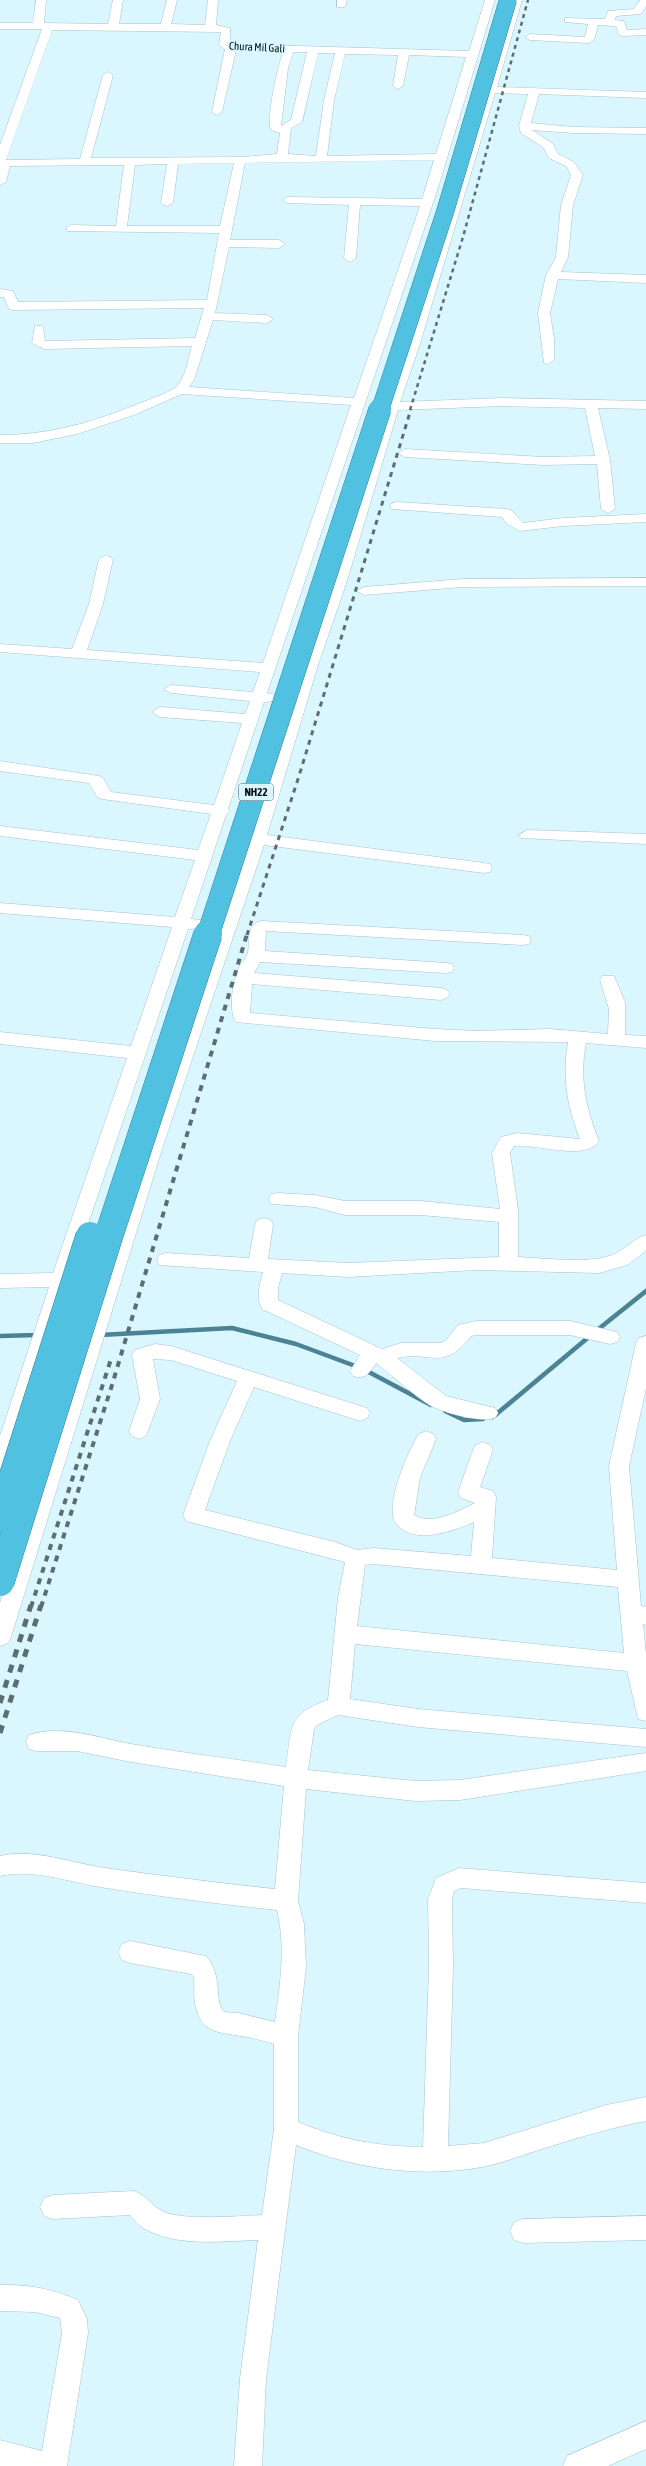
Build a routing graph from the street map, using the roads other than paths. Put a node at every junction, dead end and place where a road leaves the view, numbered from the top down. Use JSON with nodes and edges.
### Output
{"nodes":[{"id":1,"x":41,"y":0,"type":"edge"},
{"id":2,"x":118,"y":0,"type":"edge"},
{"id":3,"x":172,"y":0,"type":"edge"},
{"id":4,"x":213,"y":0,"type":"edge"},
{"id":5,"x":490,"y":0,"type":"edge"},
{"id":6,"x":497,"y":0,"type":"edge"},
{"id":7,"x":508,"y":0,"type":"edge"},
{"id":8,"x":517,"y":0,"type":"edge"},
{"id":9,"x":645,"y":0,"type":"edge"},
{"id":10,"x":570,"y":20,"type":"dead end"},
{"id":11,"x":594,"y":22,"type":"junction"},
{"id":12,"x":610,"y":22,"type":"junction"},
{"id":13,"x":0,"y":26,"type":"edge"},
{"id":14,"x":43,"y":27,"type":"junction"},
{"id":15,"x":113,"y":27,"type":"junction"},
{"id":16,"x":165,"y":28,"type":"junction"},
{"id":17,"x":210,"y":28,"type":"junction"},
{"id":18,"x":646,"y":32,"type":"edge"},
{"id":19,"x":530,"y":37,"type":"dead end"},
{"id":20,"x":503,"y":46,"type":"junction"},
{"id":21,"x":231,"y":47,"type":"junction"},
{"id":22,"x":289,"y":49,"type":"junction"},
{"id":23,"x":475,"y":49,"type":"junction"},
{"id":24,"x":314,"y":50,"type":"junction"},
{"id":25,"x":341,"y":50,"type":"junction"},
{"id":26,"x":404,"y":52,"type":"junction"},
{"id":27,"x":108,"y":75,"type":"dead end"},
{"id":28,"x":398,"y":86,"type":"dead end"},
{"id":29,"x":490,"y":90,"type":"junction"},
{"id":30,"x":534,"y":92,"type":"junction"},
{"id":31,"x":646,"y":95,"type":"edge"},
{"id":32,"x":217,"y":112,"type":"dead end"},
{"id":33,"x":525,"y":126,"type":"junction"},
{"id":34,"x":646,"y":130,"type":"edge"},
{"id":35,"x":285,"y":131,"type":"junction"},
{"id":36,"x":446,"y":138,"type":"junction"},
{"id":37,"x":476,"y":140,"type":"junction"},
{"id":38,"x":282,"y":158,"type":"junction"},
{"id":39,"x":441,"y":158,"type":"junction"},
{"id":40,"x":321,"y":159,"type":"junction"},
{"id":41,"x":173,"y":160,"type":"junction"},
{"id":42,"x":242,"y":160,"type":"junction"},
{"id":43,"x":130,"y":161,"type":"junction"},
{"id":44,"x":2,"y":162,"type":"edge"},
{"id":45,"x":84,"y":163,"type":"junction"},
{"id":46,"x":0,"y":182,"type":"edge"},
{"id":47,"x":288,"y":200,"type":"dead end"},
{"id":48,"x":356,"y":201,"type":"junction"},
{"id":49,"x":167,"y":203,"type":"dead end"},
{"id":50,"x":427,"y":203,"type":"junction"},
{"id":51,"x":71,"y":229,"type":"dead end"},
{"id":52,"x":121,"y":230,"type":"junction"},
{"id":53,"x":224,"y":237,"type":"junction"},
{"id":54,"x":279,"y":244,"type":"dead end"},
{"id":55,"x":350,"y":258,"type":"dead end"},
{"id":56,"x":556,"y":270,"type":"junction"},
{"id":57,"x":646,"y":280,"type":"edge"},
{"id":58,"x":0,"y":293,"type":"edge"},
{"id":59,"x":210,"y":310,"type":"junction"},
{"id":60,"x":267,"y":319,"type":"dead end"},
{"id":61,"x":39,"y":329,"type":"dead end"},
{"id":62,"x":200,"y":342,"type":"junction"},
{"id":63,"x":548,"y":360,"type":"dead end"},
{"id":64,"x":180,"y":390,"type":"junction"},
{"id":65,"x":358,"y":402,"type":"junction"},
{"id":66,"x":591,"y":404,"type":"junction"},
{"id":67,"x":646,"y":405,"type":"edge"},
{"id":68,"x":392,"y":406,"type":"junction"},
{"id":69,"x":350,"y":427,"type":"junction"},
{"id":70,"x":384,"y":430,"type":"junction"},
{"id":71,"x":0,"y":439,"type":"edge"},
{"id":72,"x":405,"y":453,"type":"dead end"},
{"id":73,"x":603,"y":460,"type":"junction"},
{"id":74,"x":397,"y":506,"type":"dead end"},
{"id":75,"x":608,"y":509,"type":"dead end"},
{"id":76,"x":646,"y":518,"type":"edge"},
{"id":77,"x":106,"y":559,"type":"dead end"},
{"id":78,"x":646,"y":582,"type":"edge"},
{"id":79,"x":364,"y":591,"type":"dead end"},
{"id":80,"x":0,"y":648,"type":"edge"},
{"id":81,"x":78,"y":654,"type":"junction"},
{"id":82,"x":270,"y":668,"type":"junction"},
{"id":83,"x":171,"y":689,"type":"dead end"},
{"id":84,"x":260,"y":697,"type":"junction"},
{"id":85,"x":300,"y":701,"type":"junction"},
{"id":86,"x":160,"y":712,"type":"dead end"},
{"id":87,"x":252,"y":719,"type":"junction"},
{"id":88,"x":0,"y":766,"type":"edge"},
{"id":89,"x":222,"y":811,"type":"junction"},
{"id":90,"x":0,"y":831,"type":"edge"},
{"id":91,"x":527,"y":835,"type":"dead end"},
{"id":92,"x":257,"y":839,"type":"junction"},
{"id":93,"x":646,"y":839,"type":"edge"},
{"id":94,"x":206,"y":856,"type":"junction"},
{"id":95,"x":484,"y":868,"type":"dead end"},
{"id":96,"x":0,"y":908,"type":"edge"},
{"id":97,"x":183,"y":923,"type":"junction"},
{"id":98,"x":226,"y":927,"type":"junction"},
{"id":99,"x":523,"y":940,"type":"dead end"},
{"id":100,"x":267,"y":957,"type":"junction"},
{"id":101,"x":446,"y":968,"type":"dead end"},
{"id":102,"x":244,"y":978,"type":"junction"},
{"id":103,"x":608,"y":980,"type":"dead end"},
{"id":104,"x":441,"y":994,"type":"dead end"},
{"id":105,"x":0,"y":1038,"type":"edge"},
{"id":106,"x":578,"y":1038,"type":"junction"},
{"id":107,"x":616,"y":1040,"type":"junction"},
{"id":108,"x":646,"y":1042,"type":"edge"},
{"id":109,"x":138,"y":1053,"type":"junction"},
{"id":110,"x":278,"y":1199,"type":"dead end"},
{"id":111,"x":509,"y":1216,"type":"junction"},
{"id":112,"x":264,"y":1225,"type":"dead end"},
{"id":113,"x":646,"y":1242,"type":"edge"},
{"id":114,"x":68,"y":1260,"type":"junction"},
{"id":115,"x":166,"y":1260,"type":"dead end"},
{"id":116,"x":509,"y":1263,"type":"junction"},
{"id":117,"x":116,"y":1265,"type":"junction"},
{"id":118,"x":266,"y":1265,"type":"junction"},
{"id":119,"x":61,"y":1280,"type":"junction"},
{"id":120,"x":0,"y":1282,"type":"edge"},
{"id":121,"x":601,"y":1334,"type":"dead end"},
{"id":122,"x":646,"y":1343,"type":"edge"},
{"id":123,"x":89,"y":1354,"type":"joint"},
{"id":124,"x":370,"y":1360,"type":"junction"},
{"id":125,"x":249,"y":1376,"type":"junction"},
{"id":126,"x":360,"y":1413,"type":"dead end"},
{"id":127,"x":488,"y":1413,"type":"dead end"},
{"id":128,"x":139,"y":1431,"type":"dead end"},
{"id":129,"x":426,"y":1439,"type":"dead end"},
{"id":130,"x":483,"y":1450,"type":"dead end"},
{"id":131,"x":0,"y":1467,"type":"edge"},
{"id":132,"x":484,"y":1508,"type":"junction"},
{"id":133,"x":0,"y":1518,"type":"edge"},
{"id":134,"x":356,"y":1558,"type":"junction"},
{"id":135,"x":481,"y":1568,"type":"junction"},
{"id":136,"x":628,"y":1580,"type":"junction"},
{"id":137,"x":0,"y":1582,"type":"edge"},
{"id":138,"x":638,"y":1614,"type":"edge"},
{"id":139,"x":345,"y":1634,"type":"junction"},
{"id":140,"x":0,"y":1637,"type":"edge"},
{"id":141,"x":636,"y":1664,"type":"junction"},
{"id":142,"x":338,"y":1706,"type":"junction"},
{"id":143,"x":646,"y":1712,"type":"edge"},
{"id":144,"x":646,"y":1738,"type":"edge"},
{"id":145,"x":37,"y":1742,"type":"dead end"},
{"id":146,"x":646,"y":1762,"type":"edge"},
{"id":147,"x":296,"y":1778,"type":"junction"},
{"id":148,"x":0,"y":1866,"type":"edge"},
{"id":149,"x":646,"y":1893,"type":"edge"},
{"id":150,"x":286,"y":1901,"type":"junction"},
{"id":151,"x":130,"y":1952,"type":"dead end"},
{"id":152,"x":286,"y":2036,"type":"junction"},
{"id":153,"x":646,"y":2109,"type":"edge"},
{"id":154,"x":286,"y":2129,"type":"junction"},
{"id":155,"x":435,"y":2159,"type":"junction"},
{"id":156,"x":53,"y":2207,"type":"dead end"},
{"id":157,"x":272,"y":2228,"type":"junction"},
{"id":158,"x":646,"y":2228,"type":"edge"},
{"id":159,"x":523,"y":2231,"type":"dead end"},
{"id":160,"x":0,"y":2298,"type":"edge"},
{"id":161,"x":646,"y":2435,"type":"edge"},
{"id":162,"x":0,"y":2454,"type":"edge"},
{"id":163,"x":48,"y":2466,"type":"edge"},
{"id":164,"x":53,"y":2466,"type":"edge"},
{"id":165,"x":248,"y":2466,"type":"edge"},
{"id":166,"x":577,"y":2466,"type":"edge"}],
"edges":[{"from":1,"to":14,"type":"street"},
{"from":2,"to":15,"type":"street"},
{"from":3,"to":16,"type":"street"},
{"from":4,"to":17,"type":"street"},
{"from":5,"to":23,"type":"street"},
{"from":6,"to":133,"type":"highway","number":"NH22","bridge":true},
{"from":7,"to":137,"type":"highway","number":"NH22","bridge":true},
{"from":8,"to":20,"type":"street"},
{"from":9,"to":12,"type":"street"},
{"from":10,"to":11,"type":"street"},
{"from":11,"to":12,"type":"street"},
{"from":11,"to":19,"type":"street"},
{"from":12,"to":18,"type":"street"},
{"from":13,"to":14,"type":"street"},
{"from":14,"to":15,"type":"street"},
{"from":14,"to":44,"type":"street"},
{"from":15,"to":16,"type":"street"},
{"from":16,"to":17,"type":"street"},
{"from":17,"to":21,"type":"street","name":"Chura Mil Gali"},
{"from":20,"to":23,"type":"street","name":"Chura Mil Gali"},
{"from":20,"to":29,"type":"street"},
{"from":21,"to":22,"type":"street","name":"Chura Mil Gali"},
{"from":21,"to":32,"type":"street"},
{"from":22,"to":24,"type":"street","name":"Chura Mil Gali"},
{"from":22,"to":35,"type":"street"},
{"from":23,"to":26,"type":"street","name":"Chura Mil Gali"},
{"from":23,"to":36,"type":"street"},
{"from":24,"to":25,"type":"street","name":"Chura Mil Gali"},
{"from":24,"to":35,"type":"street"},
{"from":25,"to":26,"type":"street","name":"Chura Mil Gali"},
{"from":25,"to":40,"type":"street"},
{"from":26,"to":28,"type":"street"},
{"from":27,"to":45,"type":"street"},
{"from":29,"to":30,"type":"street"},
{"from":29,"to":37,"type":"street"},
{"from":30,"to":31,"type":"street"},
{"from":30,"to":33,"type":"street"},
{"from":33,"to":34,"type":"street"},
{"from":33,"to":56,"type":"street"},
{"from":35,"to":38,"type":"street"},
{"from":36,"to":37,"type":"street"},
{"from":36,"to":39,"type":"street"},
{"from":37,"to":68,"type":"street"},
{"from":38,"to":40,"type":"street"},
{"from":38,"to":42,"type":"street"},
{"from":39,"to":40,"type":"street"},
{"from":39,"to":50,"type":"street"},
{"from":41,"to":42,"type":"street"},
{"from":41,"to":43,"type":"street"},
{"from":41,"to":49,"type":"street"},
{"from":42,"to":53,"type":"street"},
{"from":43,"to":45,"type":"street"},
{"from":43,"to":52,"type":"street"},
{"from":44,"to":45,"type":"street"},
{"from":44,"to":46,"type":"street"},
{"from":47,"to":48,"type":"street"},
{"from":48,"to":50,"type":"street"},
{"from":48,"to":55,"type":"street"},
{"from":50,"to":65,"type":"street"},
{"from":51,"to":52,"type":"street"},
{"from":52,"to":53,"type":"street"},
{"from":53,"to":54,"type":"street"},
{"from":53,"to":59,"type":"street"},
{"from":56,"to":57,"type":"street"},
{"from":56,"to":63,"type":"street"},
{"from":58,"to":59,"type":"street"},
{"from":59,"to":60,"type":"street"},
{"from":59,"to":62,"type":"street"},
{"from":61,"to":62,"type":"street"},
{"from":62,"to":64,"type":"street"},
{"from":64,"to":65,"type":"street"},
{"from":64,"to":71,"type":"street"},
{"from":65,"to":69,"type":"street"},
{"from":66,"to":67,"type":"street"},
{"from":66,"to":68,"type":"street"},
{"from":66,"to":73,"type":"street"},
{"from":68,"to":70,"type":"street"},
{"from":69,"to":70,"type":"street"},
{"from":69,"to":82,"type":"street"},
{"from":70,"to":85,"type":"street"},
{"from":72,"to":73,"type":"street"},
{"from":73,"to":75,"type":"street"},
{"from":74,"to":76,"type":"street"},
{"from":77,"to":81,"type":"street"},
{"from":78,"to":79,"type":"street"},
{"from":80,"to":81,"type":"street"},
{"from":81,"to":82,"type":"street"},
{"from":82,"to":84,"type":"street"},
{"from":83,"to":84,"type":"street"},
{"from":84,"to":85,"type":"street"},
{"from":84,"to":87,"type":"street"},
{"from":85,"to":92,"type":"street"},
{"from":86,"to":87,"type":"street"},
{"from":87,"to":89,"type":"street"},
{"from":88,"to":89,"type":"street"},
{"from":89,"to":94,"type":"street"},
{"from":90,"to":94,"type":"street"},
{"from":91,"to":93,"type":"street"},
{"from":92,"to":95,"type":"street"},
{"from":92,"to":98,"type":"street"},
{"from":94,"to":97,"type":"street"},
{"from":96,"to":97,"type":"street"},
{"from":97,"to":98,"type":"street"},
{"from":97,"to":109,"type":"street"},
{"from":98,"to":117,"type":"street"},
{"from":99,"to":100,"type":"street"},
{"from":100,"to":101,"type":"street"},
{"from":100,"to":102,"type":"street"},
{"from":102,"to":104,"type":"street"},
{"from":102,"to":106,"type":"street"},
{"from":103,"to":107,"type":"street"},
{"from":105,"to":109,"type":"street"},
{"from":106,"to":107,"type":"street"},
{"from":106,"to":111,"type":"street"},
{"from":107,"to":108,"type":"street"},
{"from":109,"to":114,"type":"street"},
{"from":110,"to":111,"type":"street"},
{"from":111,"to":116,"type":"street"},
{"from":112,"to":118,"type":"street"},
{"from":113,"to":116,"type":"street"},
{"from":114,"to":117,"type":"street"},
{"from":114,"to":119,"type":"street"},
{"from":115,"to":118,"type":"street"},
{"from":116,"to":118,"type":"street"},
{"from":117,"to":123,"type":"street"},
{"from":118,"to":124,"type":"street"},
{"from":119,"to":120,"type":"street"},
{"from":119,"to":131,"type":"street"},
{"from":121,"to":124,"type":"street"},
{"from":122,"to":136,"type":"street"},
{"from":123,"to":140,"type":"street"},
{"from":124,"to":127,"type":"street"},
{"from":125,"to":126,"type":"street"},
{"from":125,"to":128,"type":"street"},
{"from":125,"to":134,"type":"street"},
{"from":129,"to":132,"type":"street"},
{"from":130,"to":132,"type":"street"},
{"from":132,"to":135,"type":"street"},
{"from":134,"to":135,"type":"street"},
{"from":134,"to":139,"type":"street"},
{"from":135,"to":136,"type":"street"},
{"from":136,"to":138,"type":"street"},
{"from":138,"to":141,"type":"street"},
{"from":139,"to":141,"type":"street"},
{"from":139,"to":142,"type":"street"},
{"from":141,"to":143,"type":"street"},
{"from":142,"to":144,"type":"street"},
{"from":142,"to":147,"type":"street"},
{"from":145,"to":147,"type":"street"},
{"from":146,"to":147,"type":"street"},
{"from":147,"to":150,"type":"street"},
{"from":148,"to":150,"type":"street"},
{"from":149,"to":155,"type":"street"},
{"from":150,"to":152,"type":"street"},
{"from":151,"to":152,"type":"street"},
{"from":152,"to":154,"type":"street"},
{"from":153,"to":155,"type":"street"},
{"from":154,"to":155,"type":"street"},
{"from":154,"to":157,"type":"street"},
{"from":156,"to":157,"type":"street"},
{"from":157,"to":165,"type":"street"},
{"from":158,"to":159,"type":"street"},
{"from":160,"to":164,"type":"street"},
{"from":161,"to":166,"type":"street"},
{"from":162,"to":163,"type":"street"}]}
